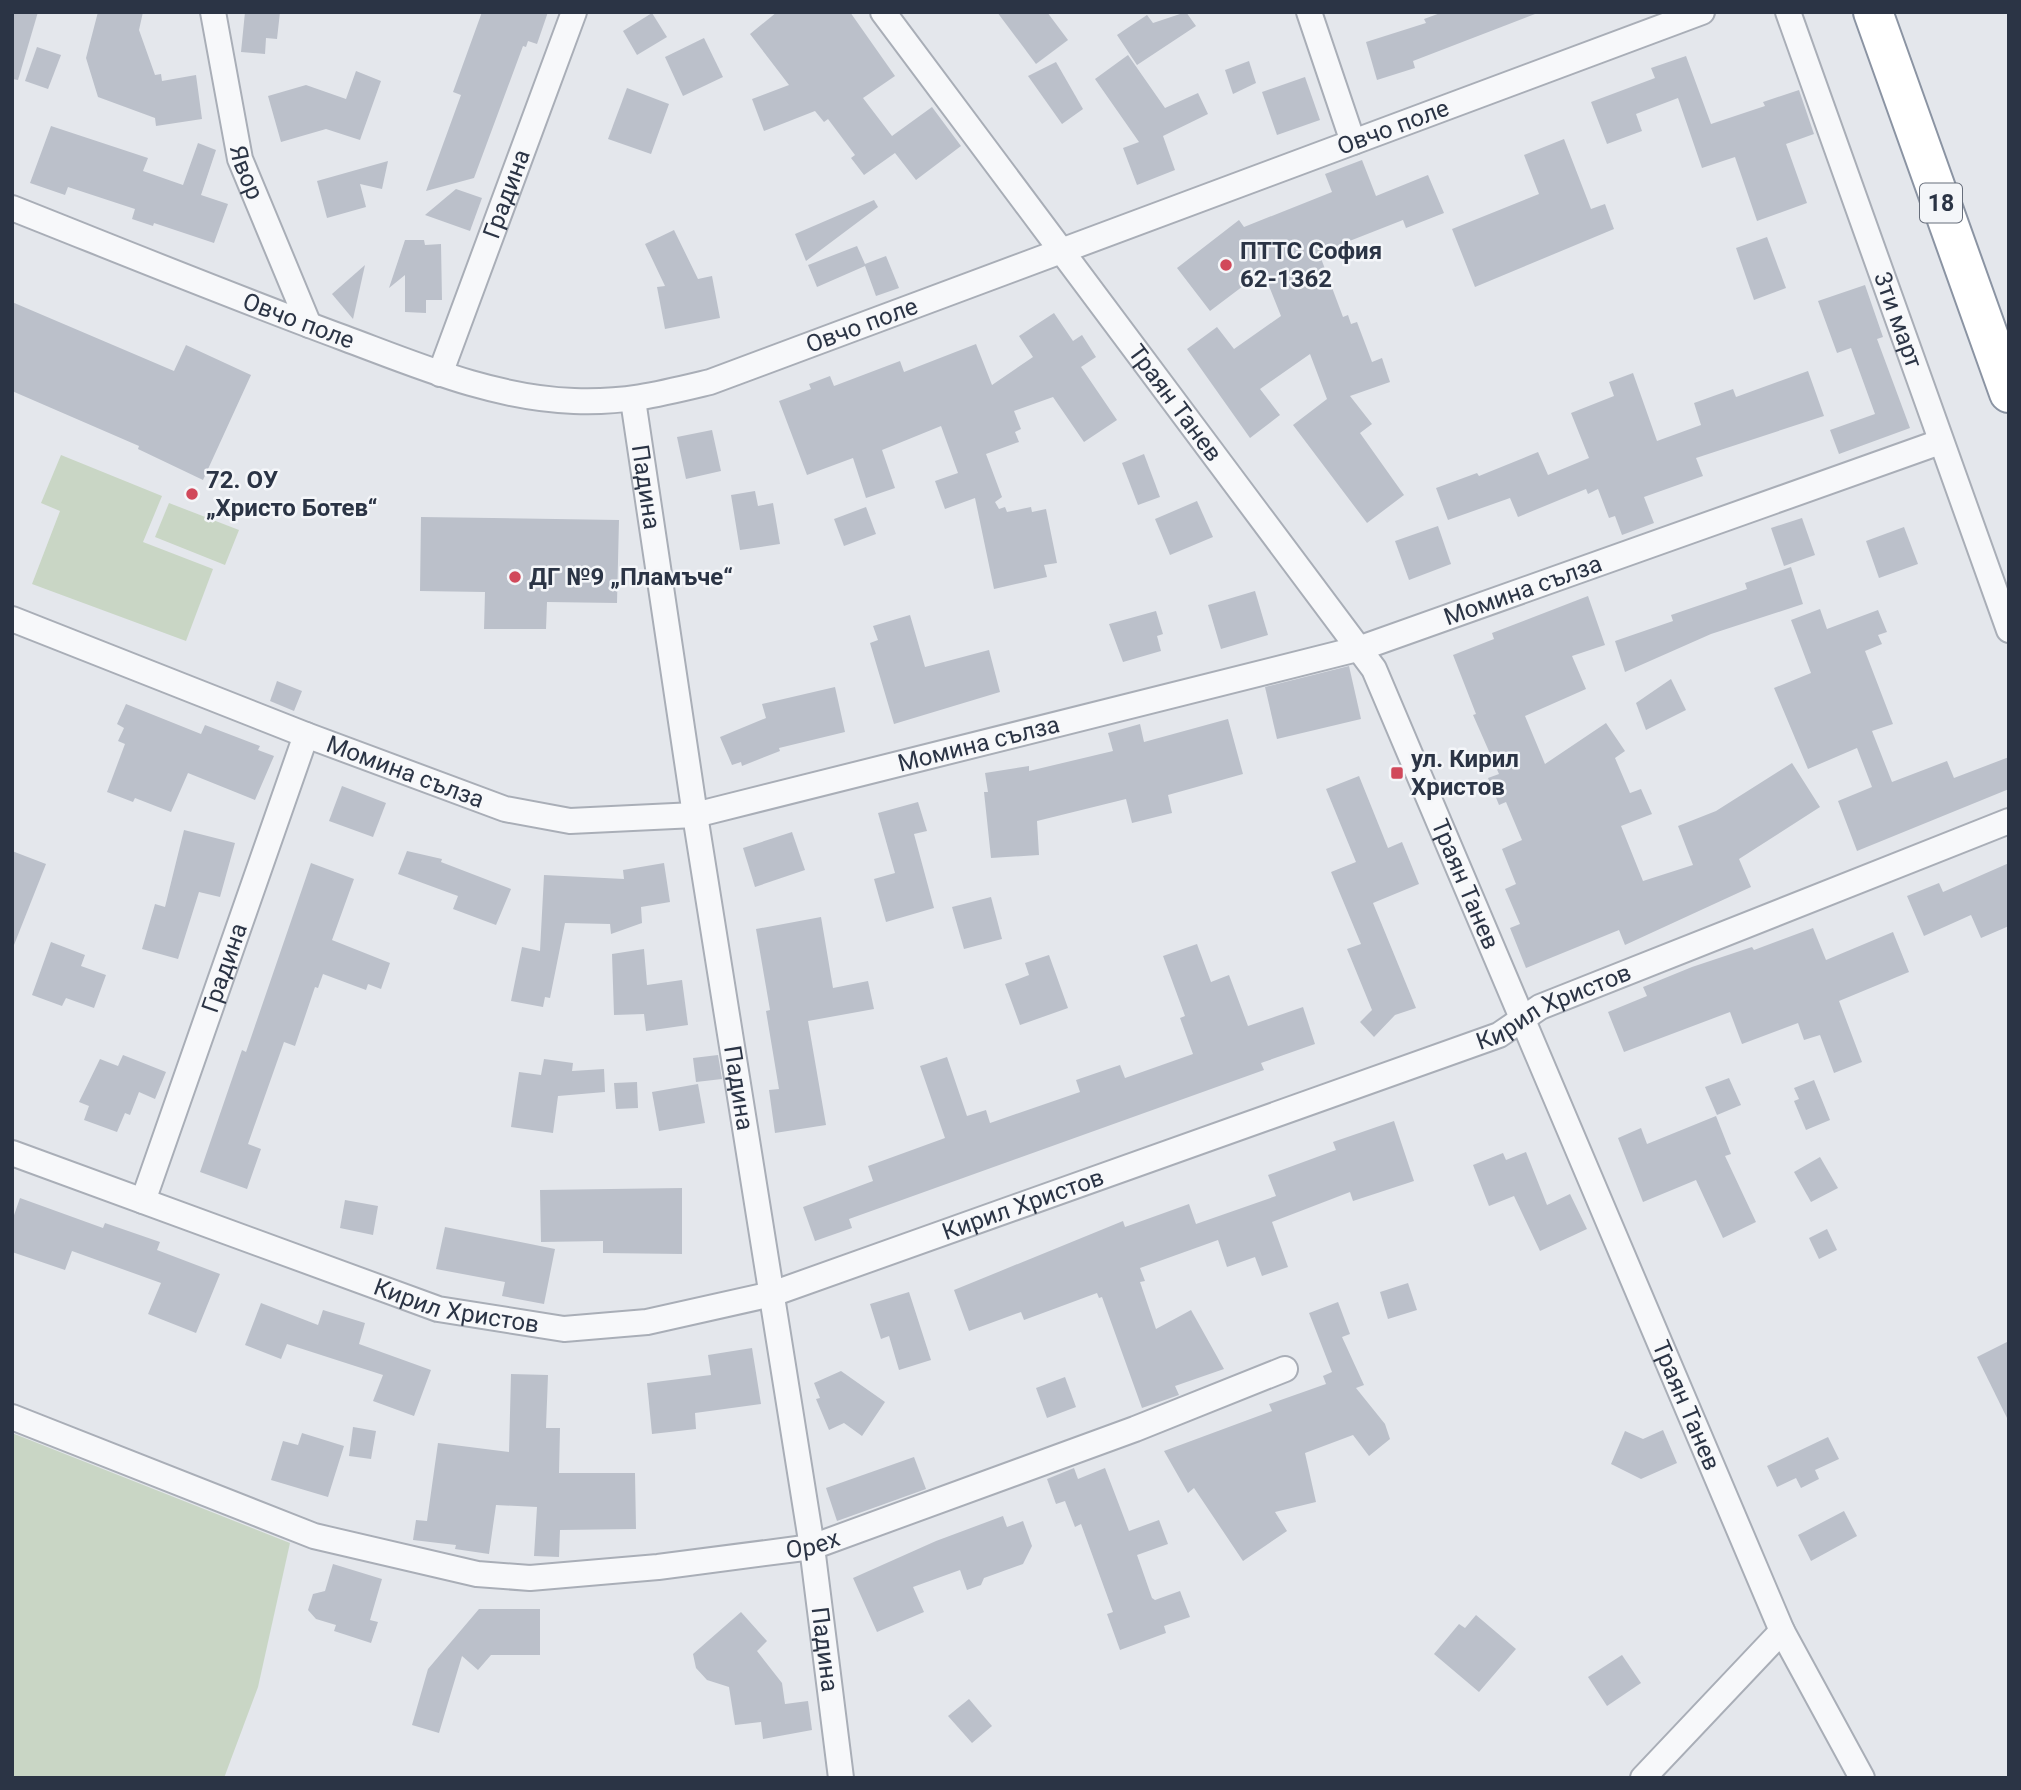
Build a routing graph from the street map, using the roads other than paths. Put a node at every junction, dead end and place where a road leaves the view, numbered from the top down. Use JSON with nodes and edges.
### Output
{"nodes":[{"id":1,"x":213,"y":12,"type":"edge"},
{"id":2,"x":574,"y":12,"type":"edge"},
{"id":3,"x":883,"y":12,"type":"edge"},
{"id":4,"x":1309,"y":12,"type":"edge"},
{"id":5,"x":1702,"y":12,"type":"edge"},
{"id":6,"x":1788,"y":12,"type":"edge"},
{"id":7,"x":1874,"y":12,"type":"edge"},
{"id":8,"x":1353,"y":142,"type":"junction"},
{"id":9,"x":12,"y":208,"type":"edge"},
{"id":10,"x":1062,"y":250,"type":"junction"},
{"id":11,"x":309,"y":325,"type":"junction"},
{"id":12,"x":440,"y":374,"type":"junction"},
{"id":13,"x":2009,"y":393,"type":"edge"},
{"id":14,"x":633,"y":400,"type":"junction"},
{"id":15,"x":1940,"y":442,"type":"junction"},
{"id":16,"x":12,"y":619,"type":"edge"},
{"id":17,"x":2009,"y":629,"type":"edge"},
{"id":18,"x":1361,"y":648,"type":"junction"},
{"id":19,"x":306,"y":735,"type":"junction"},
{"id":20,"x":695,"y":815,"type":"junction"},
{"id":21,"x":2009,"y":821,"type":"edge"},
{"id":22,"x":1522,"y":1019,"type":"junction"},
{"id":23,"x":12,"y":1153,"type":"edge"},
{"id":24,"x":143,"y":1201,"type":"junction"},
{"id":25,"x":772,"y":1294,"type":"junction"},
{"id":26,"x":1286,"y":1368,"type":"dead end"},
{"id":27,"x":12,"y":1417,"type":"edge"},
{"id":28,"x":812,"y":1547,"type":"junction"},
{"id":29,"x":1782,"y":1630,"type":"junction"},
{"id":30,"x":841,"y":1778,"type":"edge"},
{"id":31,"x":1643,"y":1778,"type":"edge"},
{"id":32,"x":1862,"y":1778,"type":"edge"}],
"edges":[{"from":1,"to":11,"type":"street","name":"Явор"},
{"from":2,"to":12,"type":"street","name":"Градина"},
{"from":3,"to":10,"type":"street","name":"Траян Танев"},
{"from":4,"to":8,"type":"street"},
{"from":5,"to":8,"type":"street","name":"Овчо поле"},
{"from":6,"to":15,"type":"street","name":"3ти март"},
{"from":7,"to":13,"type":"highway","number":"18"},
{"from":8,"to":10,"type":"street","name":"Овчо поле"},
{"from":9,"to":11,"type":"street","name":"Овчо поле"},
{"from":10,"to":14,"type":"street","name":"Овчо поле"},
{"from":10,"to":18,"type":"street","name":"Траян Танев"},
{"from":11,"to":12,"type":"street","name":"Овчо поле"},
{"from":12,"to":14,"type":"street","name":"Овчо поле"},
{"from":14,"to":20,"type":"street","name":"Падина"},
{"from":15,"to":17,"type":"street","name":"3ти март"},
{"from":15,"to":18,"type":"street","name":"Момина сълза"},
{"from":16,"to":19,"type":"street","name":"Момина сълза"},
{"from":18,"to":20,"type":"street","name":"Момина сълза"},
{"from":18,"to":22,"type":"street","name":"Траян Танев"},
{"from":19,"to":20,"type":"street","name":"Момина сълза"},
{"from":19,"to":24,"type":"street","name":"Градина"},
{"from":20,"to":25,"type":"street","name":"Падина"},
{"from":21,"to":22,"type":"street","name":"Кирил Христов"},
{"from":22,"to":25,"type":"street","name":"Кирил Христов"},
{"from":22,"to":29,"type":"street","name":"Траян Танев"},
{"from":23,"to":24,"type":"street","name":"Кирил Христов"},
{"from":24,"to":25,"type":"street","name":"Кирил Христов"},
{"from":25,"to":28,"type":"street","name":"Падина"},
{"from":26,"to":28,"type":"street","name":"Орех"},
{"from":27,"to":28,"type":"street","name":"Орех"},
{"from":28,"to":30,"type":"street","name":"Падина"},
{"from":29,"to":31,"type":"street"},
{"from":29,"to":32,"type":"street","name":"Траян Танев"}]}
